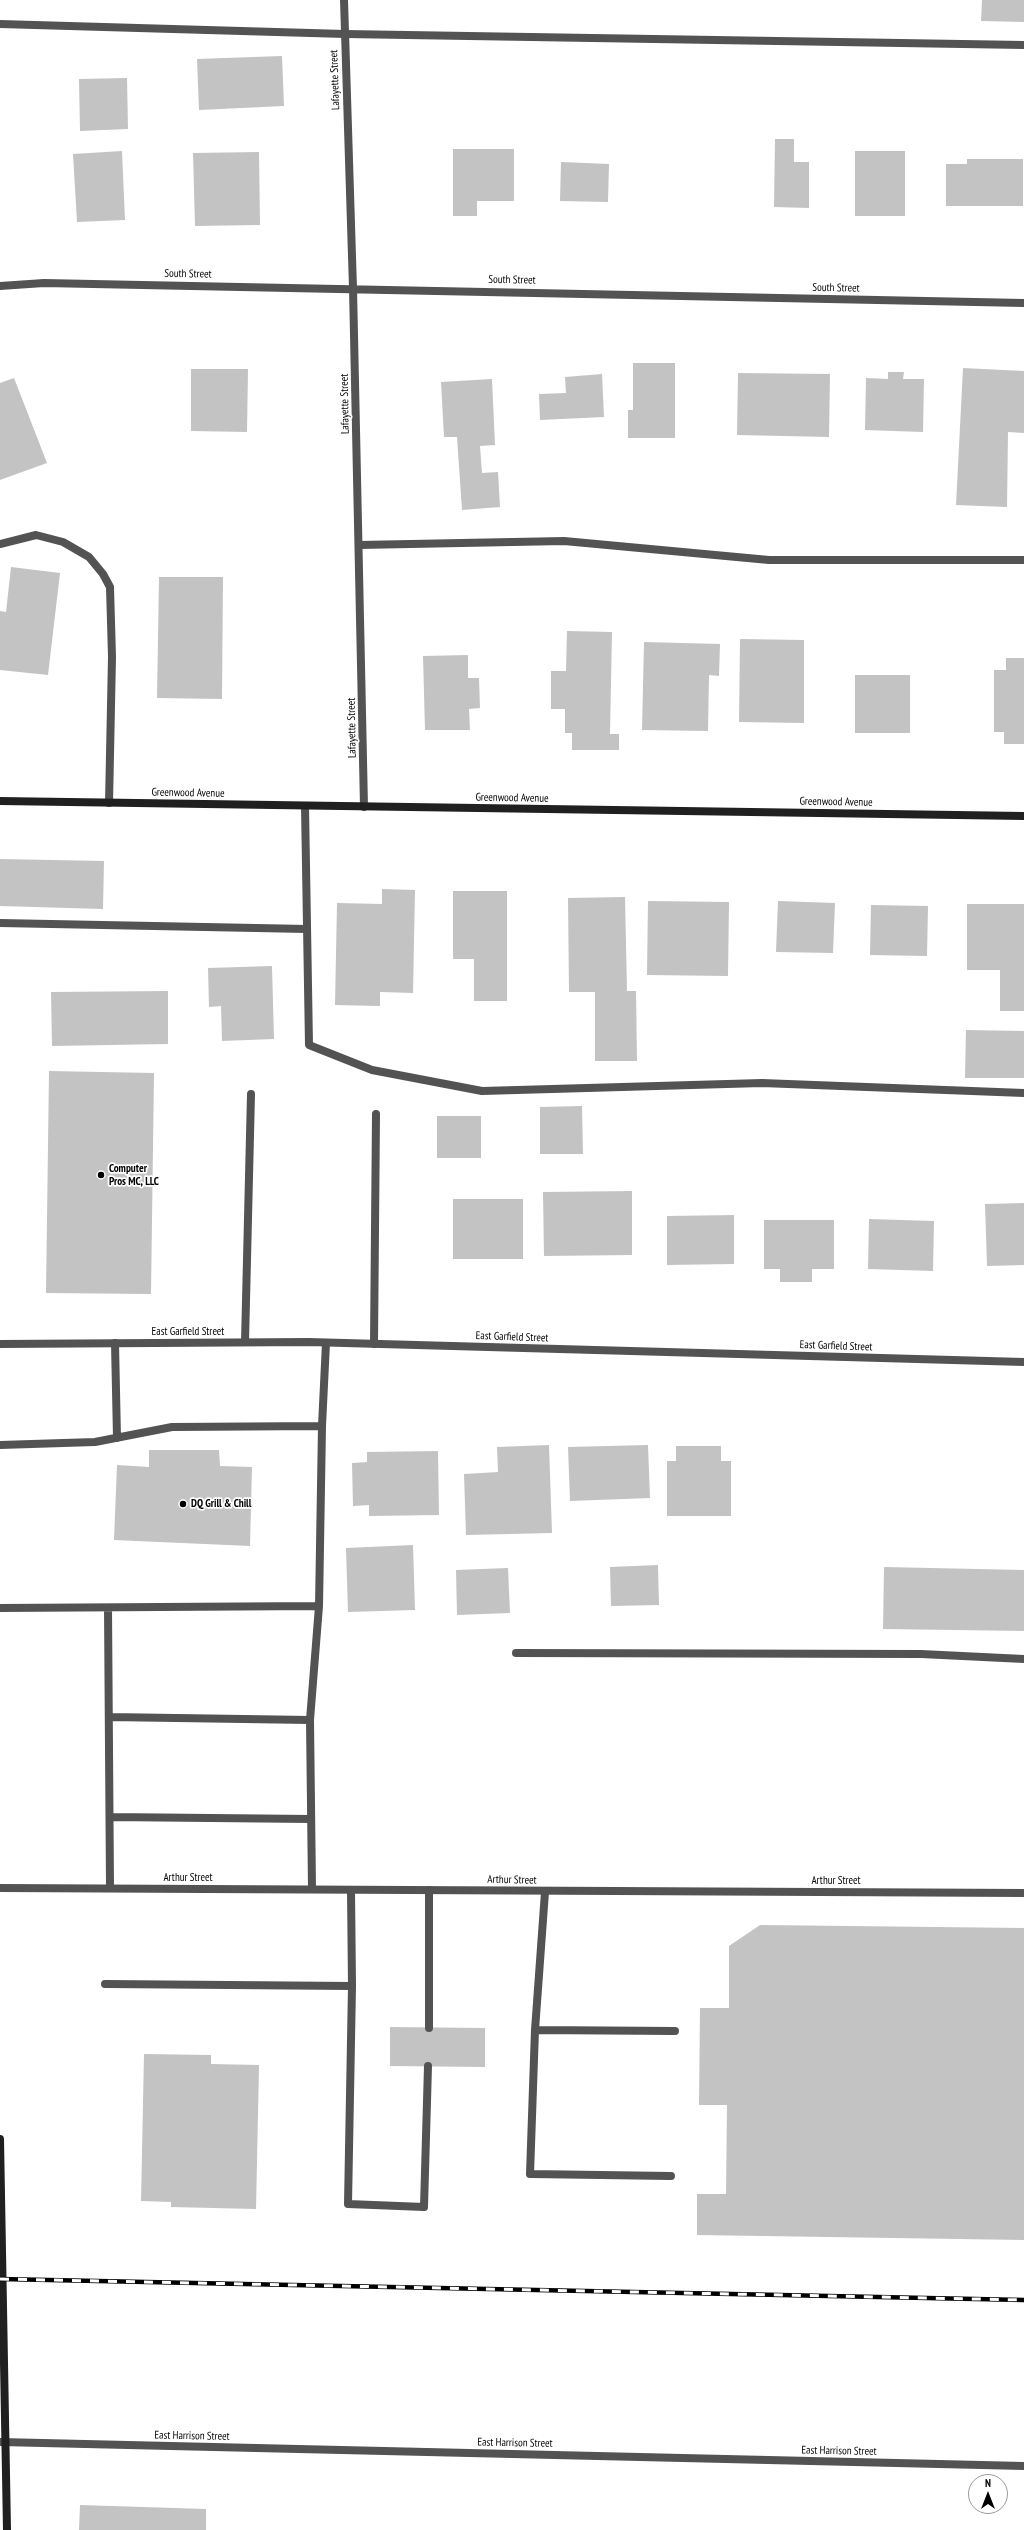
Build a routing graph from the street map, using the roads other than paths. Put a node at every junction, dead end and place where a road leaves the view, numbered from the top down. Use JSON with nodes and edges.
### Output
{"nodes":[{"id":1,"x":344,"y":0,"type":"edge"},
{"id":2,"x":0,"y":24,"type":"edge"},
{"id":3,"x":345,"y":34,"type":"junction"},
{"id":4,"x":1024,"y":45,"type":"edge"},
{"id":5,"x":0,"y":286,"type":"edge"},
{"id":6,"x":353,"y":288,"type":"junction"},
{"id":7,"x":1024,"y":303,"type":"edge"},
{"id":8,"x":0,"y":544,"type":"edge"},
{"id":9,"x":359,"y":545,"type":"junction"},
{"id":10,"x":1024,"y":560,"type":"edge"},
{"id":11,"x":0,"y":801,"type":"edge"},
{"id":12,"x":109,"y":803,"type":"junction"},
{"id":13,"x":305,"y":806,"type":"junction"},
{"id":14,"x":364,"y":807,"type":"junction"},
{"id":15,"x":1024,"y":816,"type":"edge"},
{"id":16,"x":0,"y":923,"type":"edge"},
{"id":17,"x":307,"y":929,"type":"junction"},
{"id":18,"x":1024,"y":1093,"type":"edge"},
{"id":19,"x":251,"y":1094,"type":"dead end"},
{"id":20,"x":376,"y":1114,"type":"dead end"},
{"id":21,"x":245,"y":1342,"type":"junction"},
{"id":22,"x":115,"y":1343,"type":"junction"},
{"id":23,"x":326,"y":1343,"type":"junction"},
{"id":24,"x":0,"y":1344,"type":"edge"},
{"id":25,"x":374,"y":1344,"type":"junction"},
{"id":26,"x":1024,"y":1362,"type":"edge"},
{"id":27,"x":322,"y":1426,"type":"junction"},
{"id":28,"x":117,"y":1438,"type":"junction"},
{"id":29,"x":0,"y":1445,"type":"edge"},
{"id":30,"x":319,"y":1606,"type":"junction"},
{"id":31,"x":0,"y":1608,"type":"edge"},
{"id":32,"x":108,"y":1608,"type":"junction"},
{"id":33,"x":516,"y":1653,"type":"dead end"},
{"id":34,"x":1024,"y":1659,"type":"edge"},
{"id":35,"x":109,"y":1717,"type":"junction"},
{"id":36,"x":310,"y":1720,"type":"junction"},
{"id":37,"x":110,"y":1817,"type":"junction"},
{"id":38,"x":311,"y":1819,"type":"junction"},
{"id":39,"x":0,"y":1888,"type":"edge"},
{"id":40,"x":110,"y":1888,"type":"junction"},
{"id":41,"x":312,"y":1889,"type":"junction"},
{"id":42,"x":351,"y":1890,"type":"junction"},
{"id":43,"x":429,"y":1890,"type":"junction"},
{"id":44,"x":545,"y":1892,"type":"junction"},
{"id":45,"x":1024,"y":1893,"type":"edge"},
{"id":46,"x":106,"y":1984,"type":"dead end"},
{"id":47,"x":352,"y":1986,"type":"junction"},
{"id":48,"x":428,"y":2028,"type":"dead end"},
{"id":49,"x":535,"y":2030,"type":"junction"},
{"id":50,"x":675,"y":2032,"type":"dead end"},
{"id":51,"x":428,"y":2066,"type":"dead end"},
{"id":52,"x":0,"y":2139,"type":"edge"},
{"id":53,"x":671,"y":2176,"type":"dead end"},
{"id":54,"x":3,"y":2442,"type":"edge"},
{"id":55,"x":1024,"y":2466,"type":"edge"},
{"id":56,"x":7,"y":2530,"type":"edge"}],
"edges":[{"from":1,"to":3,"type":"street","name":"Lafayette Street"},
{"from":2,"to":3,"type":"street"},
{"from":3,"to":4,"type":"street"},
{"from":3,"to":6,"type":"street","name":"Lafayette Street"},
{"from":5,"to":6,"type":"street","name":"South Street"},
{"from":6,"to":7,"type":"street","name":"South Street"},
{"from":6,"to":9,"type":"street","name":"Lafayette Street"},
{"from":8,"to":12,"type":"street"},
{"from":9,"to":10,"type":"street"},
{"from":9,"to":14,"type":"street","name":"Lafayette Street"},
{"from":11,"to":12,"type":"street","name":"Greenwood Avenue"},
{"from":12,"to":13,"type":"street","name":"Greenwood Avenue"},
{"from":13,"to":14,"type":"street","name":"Greenwood Avenue"},
{"from":13,"to":17,"type":"street"},
{"from":14,"to":15,"type":"street","name":"Greenwood Avenue"},
{"from":16,"to":17,"type":"street"},
{"from":17,"to":18,"type":"street"},
{"from":19,"to":21,"type":"street"},
{"from":20,"to":25,"type":"street"},
{"from":21,"to":22,"type":"street","name":"East Garfield Street"},
{"from":21,"to":23,"type":"street","name":"East Garfield Street"},
{"from":22,"to":24,"type":"street","name":"East Garfield Street"},
{"from":22,"to":28,"type":"street"},
{"from":23,"to":25,"type":"street","name":"East Garfield Street"},
{"from":23,"to":27,"type":"street"},
{"from":25,"to":26,"type":"street","name":"East Garfield Street"},
{"from":27,"to":28,"type":"street"},
{"from":27,"to":30,"type":"street"},
{"from":28,"to":29,"type":"street"},
{"from":30,"to":32,"type":"street"},
{"from":30,"to":36,"type":"street"},
{"from":31,"to":32,"type":"street"},
{"from":32,"to":35,"type":"street"},
{"from":33,"to":34,"type":"street"},
{"from":35,"to":36,"type":"street"},
{"from":35,"to":37,"type":"street"},
{"from":36,"to":38,"type":"street"},
{"from":37,"to":38,"type":"street"},
{"from":37,"to":40,"type":"street"},
{"from":38,"to":41,"type":"street"},
{"from":39,"to":40,"type":"street","name":"Arthur Street"},
{"from":40,"to":41,"type":"street","name":"Arthur Street"},
{"from":41,"to":42,"type":"street","name":"Arthur Street"},
{"from":42,"to":43,"type":"street","name":"Arthur Street"},
{"from":42,"to":47,"type":"street"},
{"from":43,"to":44,"type":"street","name":"Arthur Street"},
{"from":43,"to":48,"type":"street"},
{"from":44,"to":45,"type":"street","name":"Arthur Street"},
{"from":44,"to":49,"type":"street"},
{"from":46,"to":47,"type":"street"},
{"from":47,"to":51,"type":"street"},
{"from":49,"to":50,"type":"street"},
{"from":49,"to":53,"type":"street"},
{"from":52,"to":54,"type":"street"},
{"from":54,"to":55,"type":"street","name":"East Harrison Street"},
{"from":54,"to":56,"type":"street"}]}
